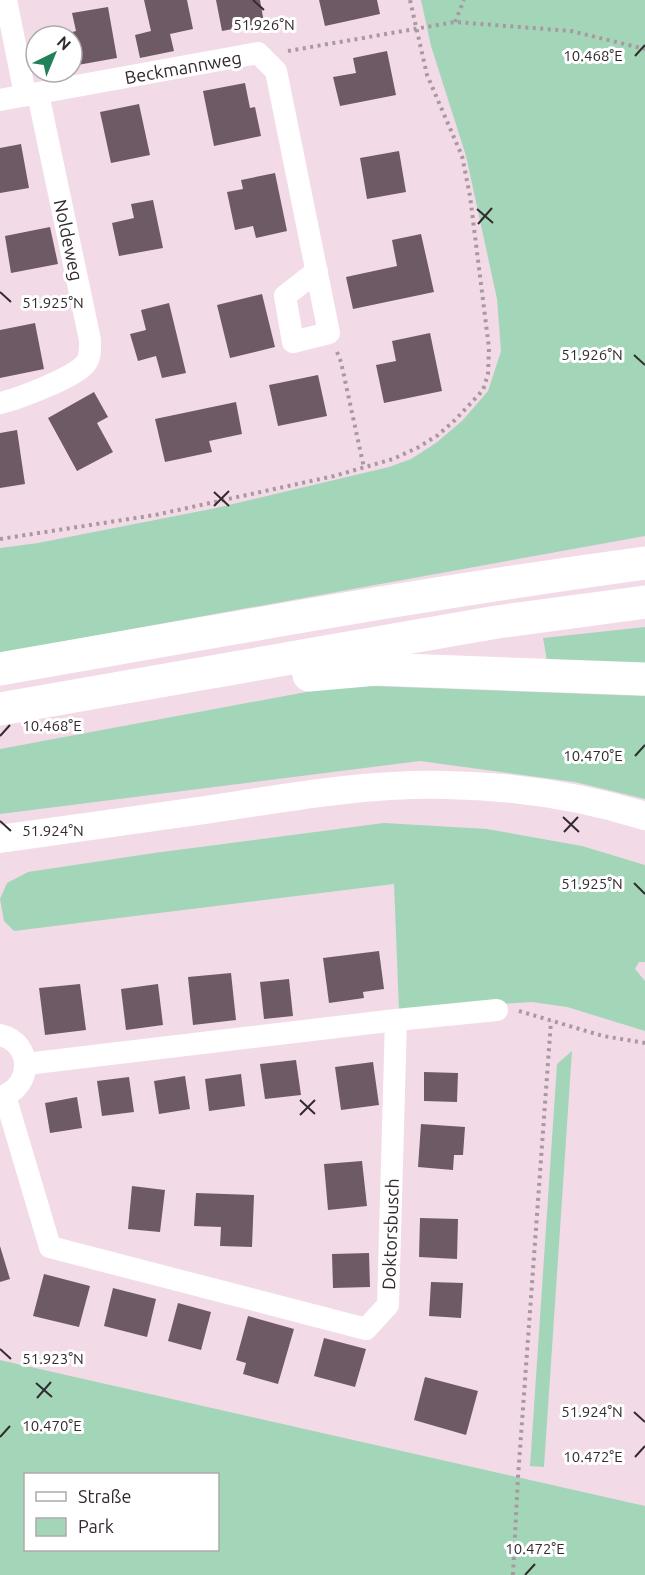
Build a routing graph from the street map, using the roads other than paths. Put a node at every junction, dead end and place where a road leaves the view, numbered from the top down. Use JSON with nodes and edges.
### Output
{"nodes":[{"id":1,"x":6,"y":0,"type":"edge"},
{"id":2,"x":32,"y":94,"type":"junction"},
{"id":3,"x":0,"y":100,"type":"edge"},
{"id":4,"x":317,"y":271,"type":"junction"},
{"id":5,"x":0,"y":403,"type":"edge"},
{"id":6,"x":645,"y":563,"type":"edge"},
{"id":7,"x":645,"y":602,"type":"edge"},
{"id":8,"x":0,"y":669,"type":"edge"},
{"id":9,"x":216,"y":670,"type":"junction"},
{"id":10,"x":645,"y":679,"type":"edge"},
{"id":11,"x":0,"y":709,"type":"edge"},
{"id":12,"x":645,"y":816,"type":"edge"},
{"id":13,"x":0,"y":840,"type":"edge"},
{"id":14,"x":497,"y":1010,"type":"road end"},
{"id":15,"x":396,"y":1020,"type":"junction"},
{"id":16,"x":0,"y":1035,"type":"edge"},
{"id":17,"x":26,"y":1064,"type":"junction"},
{"id":18,"x":3,"y":1096,"type":"edge"}],
"edges":[{"from":1,"to":2,"type":"street"},
{"from":2,"to":3,"type":"street"},
{"from":2,"to":4,"type":"street","name":"Beckmannweg"},
{"from":2,"to":5,"type":"street","name":"Noldeweg"},
{"from":4,"to":4,"type":"street","name":"Beckmannweg"},
{"from":6,"to":8,"type":"highway"},
{"from":7,"to":9,"type":"highway"},
{"from":9,"to":10,"type":"highway"},
{"from":9,"to":11,"type":"highway"},
{"from":12,"to":13,"type":"street"},
{"from":14,"to":15,"type":"street"},
{"from":15,"to":17,"type":"street"},
{"from":15,"to":18,"type":"street","name":"Doktorsbusch"},
{"from":16,"to":17,"type":"street"},
{"from":17,"to":18,"type":"street"}]}
